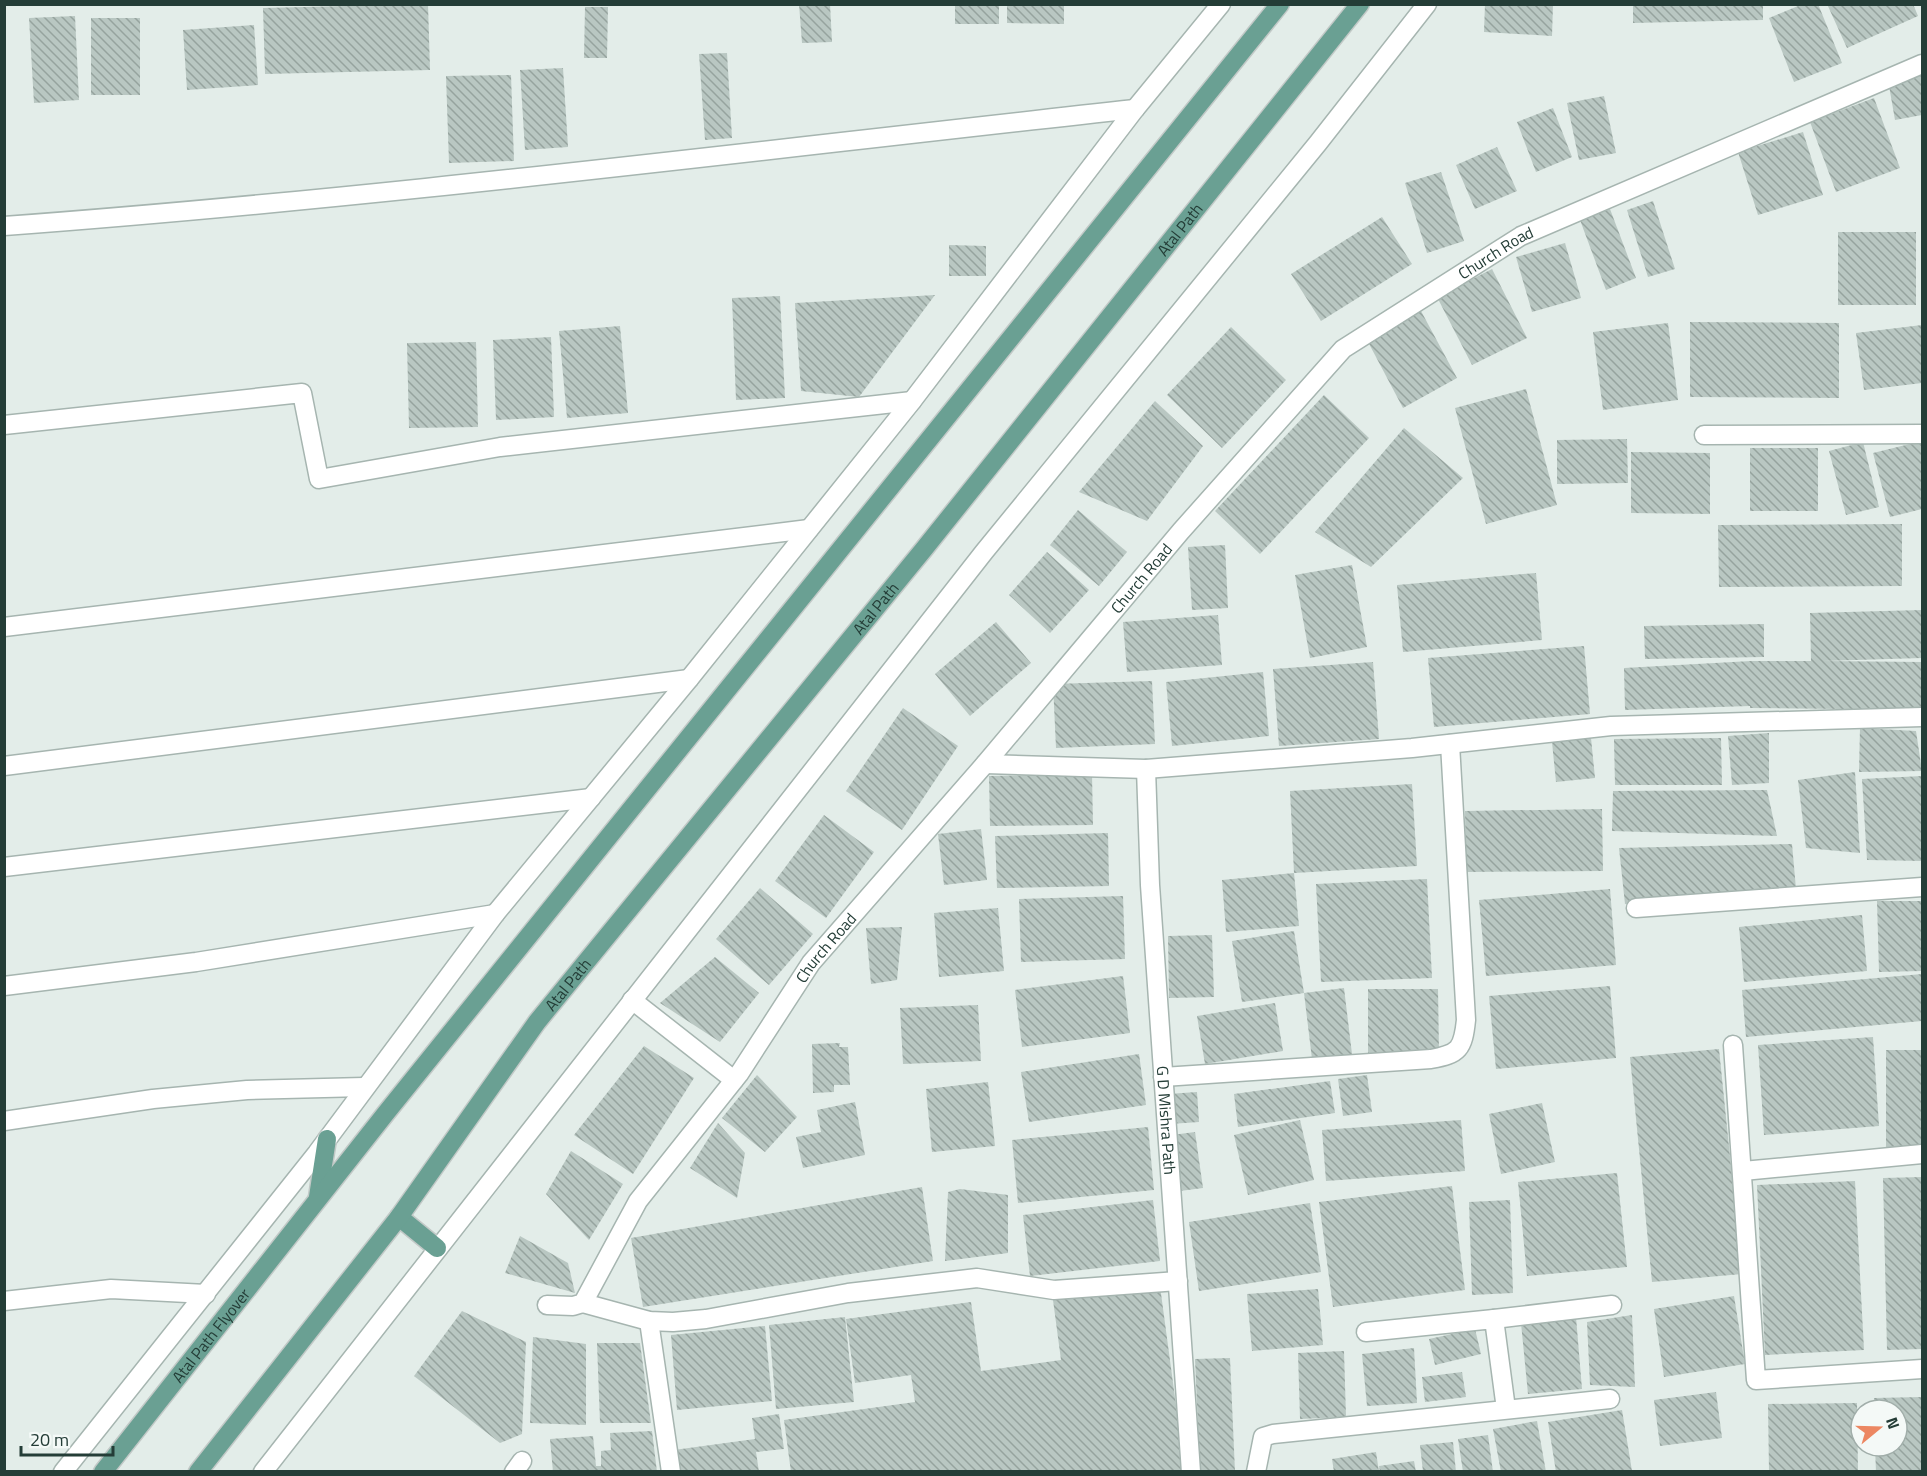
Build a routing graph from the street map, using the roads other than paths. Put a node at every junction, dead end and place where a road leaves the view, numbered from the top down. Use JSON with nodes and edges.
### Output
{"nodes":[{"id":1,"x":1221,"y":4,"type":"edge"},
{"id":2,"x":1280,"y":4,"type":"edge"},
{"id":3,"x":1360,"y":4,"type":"edge"},
{"id":4,"x":1427,"y":4,"type":"edge"},
{"id":5,"x":1923,"y":64,"type":"edge"},
{"id":6,"x":1135,"y":109,"type":"junction"},
{"id":7,"x":4,"y":226,"type":"edge"},
{"id":8,"x":912,"y":401,"type":"junction"},
{"id":9,"x":4,"y":425,"type":"edge"},
{"id":10,"x":1923,"y":434,"type":"edge"},
{"id":11,"x":1704,"y":435,"type":"dead end"},
{"id":12,"x":809,"y":530,"type":"junction"},
{"id":13,"x":4,"y":627,"type":"edge"},
{"id":14,"x":689,"y":679,"type":"junction"},
{"id":15,"x":1923,"y":717,"type":"edge"},
{"id":16,"x":1450,"y":744,"type":"junction"},
{"id":17,"x":985,"y":764,"type":"junction"},
{"id":18,"x":4,"y":766,"type":"edge"},
{"id":19,"x":1146,"y":769,"type":"junction"},
{"id":20,"x":591,"y":798,"type":"junction"},
{"id":21,"x":4,"y":867,"type":"edge"},
{"id":22,"x":1923,"y":887,"type":"edge"},
{"id":23,"x":1636,"y":908,"type":"dead end"},
{"id":24,"x":495,"y":914,"type":"junction"},
{"id":25,"x":4,"y":986,"type":"edge"},
{"id":26,"x":632,"y":1000,"type":"junction"},
{"id":27,"x":1733,"y":1046,"type":"dead end"},
{"id":28,"x":1163,"y":1077,"type":"junction"},
{"id":29,"x":734,"y":1080,"type":"junction"},
{"id":30,"x":364,"y":1088,"type":"junction"},
{"id":31,"x":4,"y":1121,"type":"edge"},
{"id":32,"x":327,"y":1139,"type":"junction"},
{"id":33,"x":1923,"y":1154,"type":"edge"},
{"id":34,"x":1743,"y":1171,"type":"junction"},
{"id":35,"x":318,"y":1199,"type":"junction"},
{"id":36,"x":399,"y":1217,"type":"junction"},
{"id":37,"x":437,"y":1248,"type":"junction"},
{"id":38,"x":1178,"y":1281,"type":"junction"},
{"id":39,"x":206,"y":1294,"type":"junction"},
{"id":40,"x":4,"y":1301,"type":"edge"},
{"id":41,"x":583,"y":1303,"type":"junction"},
{"id":42,"x":547,"y":1305,"type":"dead end"},
{"id":43,"x":1612,"y":1305,"type":"dead end"},
{"id":44,"x":1494,"y":1319,"type":"junction"},
{"id":45,"x":650,"y":1321,"type":"junction"},
{"id":46,"x":1366,"y":1332,"type":"dead end"},
{"id":47,"x":1923,"y":1369,"type":"edge"},
{"id":48,"x":1610,"y":1399,"type":"dead end"},
{"id":49,"x":1506,"y":1409,"type":"junction"},
{"id":50,"x":63,"y":1472,"type":"edge"},
{"id":51,"x":103,"y":1472,"type":"edge"},
{"id":52,"x":198,"y":1472,"type":"edge"},
{"id":53,"x":263,"y":1472,"type":"edge"},
{"id":54,"x":671,"y":1472,"type":"edge"},
{"id":55,"x":1191,"y":1472,"type":"edge"},
{"id":56,"x":1256,"y":1472,"type":"edge"}],
"edges":[{"from":1,"to":6,"type":"street"},
{"from":2,"to":35,"type":"main road"},
{"from":3,"to":36,"type":"main road","name":"Atal Path"},
{"from":4,"to":26,"type":"street"},
{"from":5,"to":17,"type":"street","name":"Church Road"},
{"from":6,"to":7,"type":"street"},
{"from":6,"to":8,"type":"street"},
{"from":8,"to":9,"type":"street"},
{"from":8,"to":12,"type":"street"},
{"from":10,"to":11,"type":"street"},
{"from":12,"to":13,"type":"street"},
{"from":12,"to":14,"type":"street"},
{"from":14,"to":18,"type":"street"},
{"from":14,"to":20,"type":"street"},
{"from":15,"to":16,"type":"street"},
{"from":16,"to":19,"type":"street"},
{"from":16,"to":28,"type":"street"},
{"from":17,"to":19,"type":"street"},
{"from":17,"to":29,"type":"street","name":"Church Road"},
{"from":19,"to":28,"type":"street","name":"G D Mishra Path"},
{"from":20,"to":21,"type":"street"},
{"from":20,"to":24,"type":"street"},
{"from":22,"to":23,"type":"street"},
{"from":24,"to":25,"type":"street"},
{"from":24,"to":30,"type":"street"},
{"from":26,"to":29,"type":"street"},
{"from":26,"to":37,"type":"street"},
{"from":27,"to":34,"type":"street"},
{"from":28,"to":38,"type":"street","name":"G D Mishra Path"},
{"from":29,"to":41,"type":"street","name":"Church Road"},
{"from":30,"to":31,"type":"street"},
{"from":30,"to":32,"type":"street"},
{"from":32,"to":35,"type":"main road"},
{"from":32,"to":39,"type":"street"},
{"from":33,"to":34,"type":"street"},
{"from":34,"to":47,"type":"street"},
{"from":35,"to":51,"type":"main road","name":"Atal Path Flyover"},
{"from":36,"to":37,"type":"main road"},
{"from":36,"to":52,"type":"main road"},
{"from":37,"to":53,"type":"street"},
{"from":38,"to":45,"type":"street"},
{"from":38,"to":55,"type":"street","name":"G D Mishra Path"},
{"from":39,"to":40,"type":"street"},
{"from":39,"to":50,"type":"street"},
{"from":41,"to":42,"type":"street"},
{"from":41,"to":45,"type":"street"},
{"from":43,"to":44,"type":"street"},
{"from":44,"to":46,"type":"street"},
{"from":44,"to":49,"type":"street"},
{"from":45,"to":54,"type":"street"},
{"from":48,"to":49,"type":"street"},
{"from":49,"to":56,"type":"street"}]}
